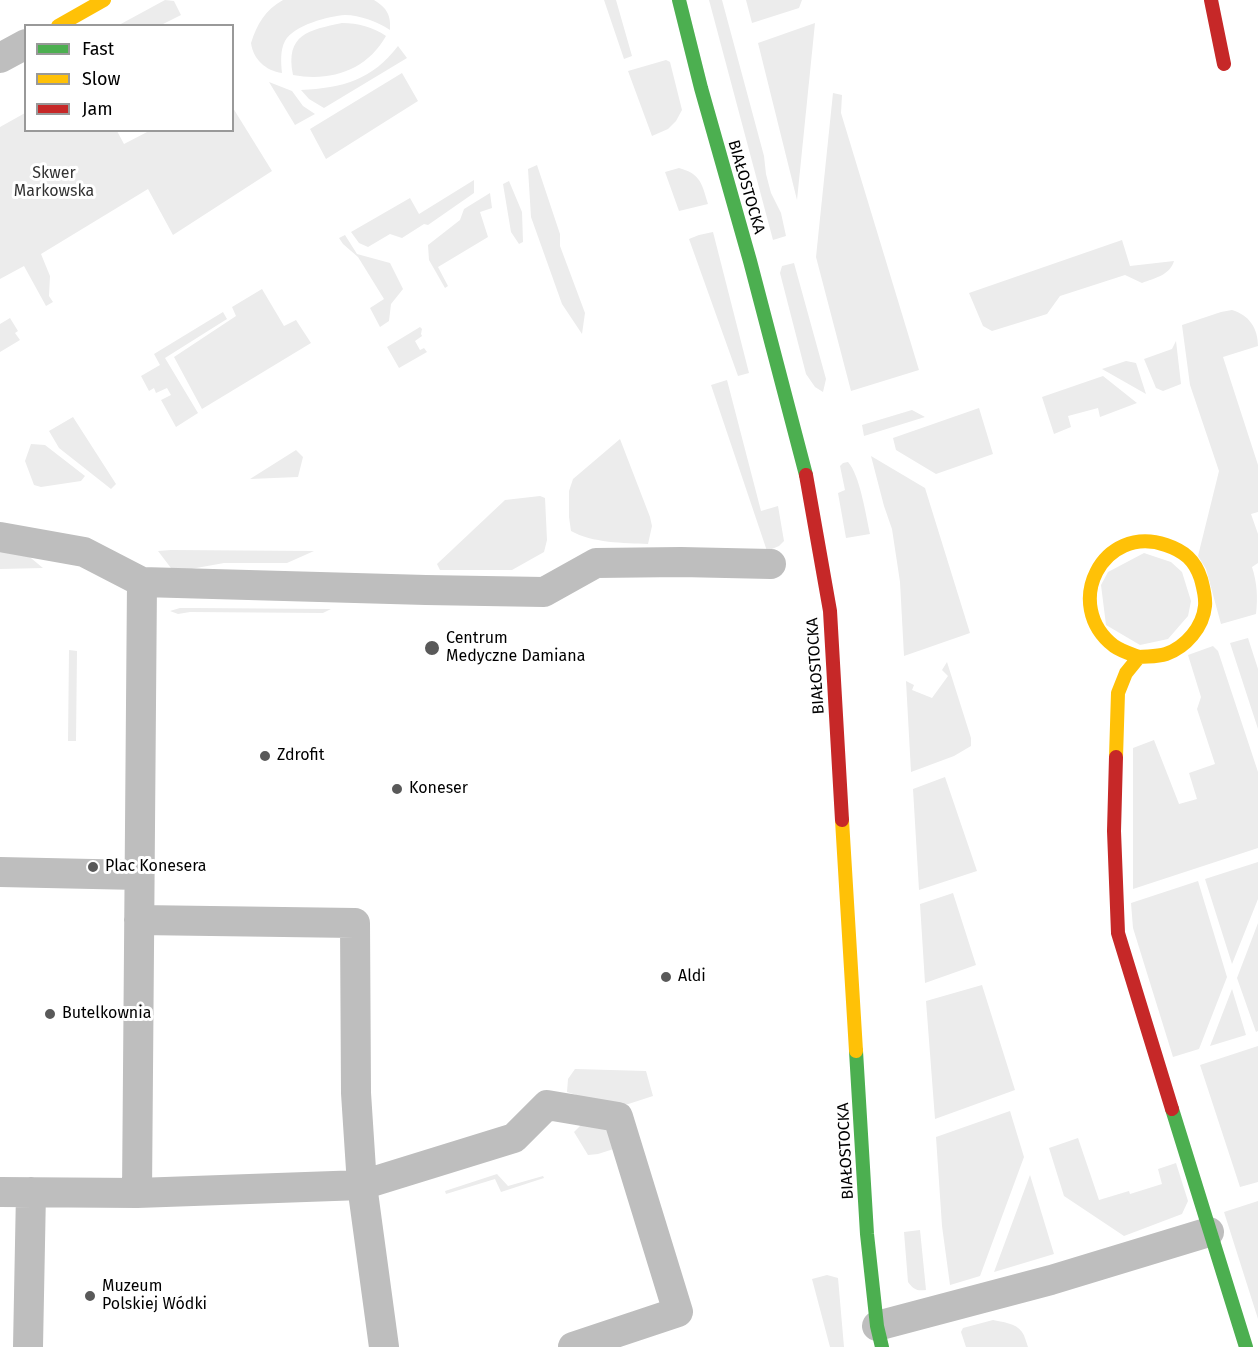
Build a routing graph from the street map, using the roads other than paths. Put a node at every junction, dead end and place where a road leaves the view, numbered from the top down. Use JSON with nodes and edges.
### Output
{"nodes":[{"id":1,"x":104,"y":0,"type":"edge"},
{"id":2,"x":679,"y":0,"type":"edge"},
{"id":3,"x":1211,"y":0,"type":"edge"},
{"id":4,"x":62,"y":24,"type":"edge"},
{"id":5,"x":24,"y":45,"type":"edge"},
{"id":6,"x":0,"y":58,"type":"edge"},
{"id":7,"x":1224,"y":64,"type":"dead end"},
{"id":8,"x":0,"y":537,"type":"edge"},
{"id":9,"x":771,"y":564,"type":"dead end"},
{"id":10,"x":142,"y":582,"type":"junction"},
{"id":11,"x":1139,"y":657,"type":"junction"},
{"id":12,"x":0,"y":872,"type":"edge"},
{"id":13,"x":140,"y":875,"type":"junction"},
{"id":14,"x":139,"y":920,"type":"junction"},
{"id":15,"x":362,"y":1185,"type":"junction"},
{"id":16,"x":0,"y":1192,"type":"edge"},
{"id":17,"x":31,"y":1192,"type":"junction"},
{"id":18,"x":136,"y":1193,"type":"junction"},
{"id":19,"x":1209,"y":1232,"type":"junction"},
{"id":20,"x":880,"y":1337,"type":"edge"},
{"id":21,"x":28,"y":1347,"type":"edge"},
{"id":22,"x":384,"y":1347,"type":"edge"},
{"id":23,"x":573,"y":1347,"type":"edge"},
{"id":24,"x":1246,"y":1347,"type":"edge"}],
"edges":[{"from":1,"to":4,"type":"street"},
{"from":2,"to":20,"type":"street","name":"BIAŁOSTOCKA"},
{"from":3,"to":7,"type":"street"},
{"from":5,"to":6,"type":"street"},
{"from":8,"to":10,"type":"street"},
{"from":9,"to":10,"type":"street"},
{"from":10,"to":13,"type":"street"},
{"from":11,"to":11,"type":"street"},
{"from":11,"to":19,"type":"street"},
{"from":12,"to":13,"type":"street"},
{"from":13,"to":14,"type":"street"},
{"from":14,"to":15,"type":"street"},
{"from":14,"to":18,"type":"street"},
{"from":15,"to":18,"type":"street"},
{"from":15,"to":22,"type":"street"},
{"from":15,"to":23,"type":"street"},
{"from":16,"to":17,"type":"street"},
{"from":17,"to":18,"type":"street"},
{"from":17,"to":21,"type":"street"},
{"from":19,"to":20,"type":"street"},
{"from":19,"to":24,"type":"street"}]}
